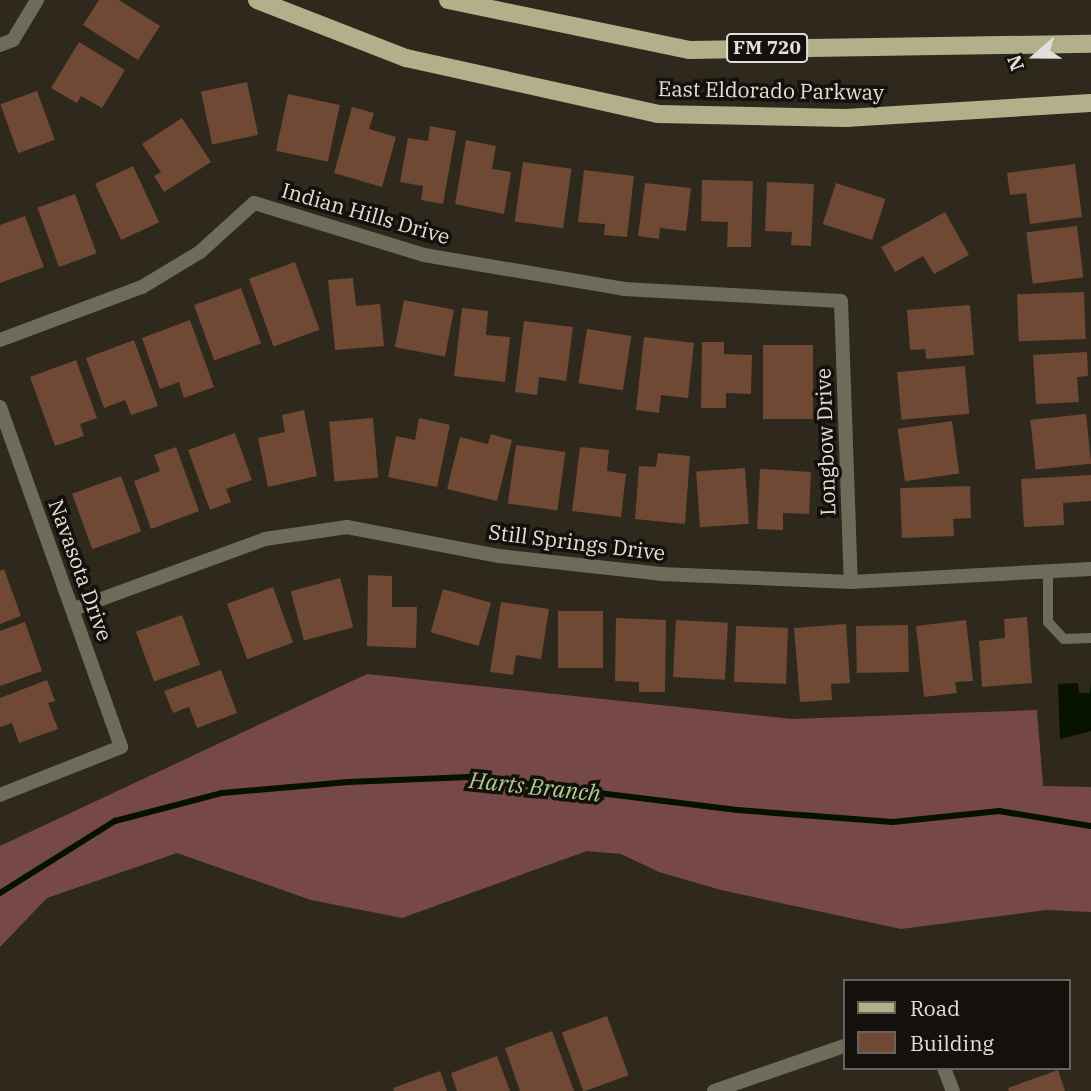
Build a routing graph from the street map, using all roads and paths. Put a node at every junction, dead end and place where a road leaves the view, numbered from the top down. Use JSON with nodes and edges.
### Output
{"nodes":[{"id":1,"x":37,"y":0,"type":"edge"},
{"id":2,"x":257,"y":0,"type":"edge"},
{"id":3,"x":448,"y":0,"type":"edge"},
{"id":4,"x":1091,"y":44,"type":"edge"},
{"id":5,"x":0,"y":45,"type":"edge"},
{"id":6,"x":1091,"y":103,"type":"edge"},
{"id":7,"x":841,"y":301,"type":"joint"},
{"id":8,"x":0,"y":340,"type":"edge"},
{"id":9,"x":0,"y":407,"type":"edge"},
{"id":10,"x":1091,"y":569,"type":"edge"},
{"id":11,"x":1048,"y":571,"type":"junction"},
{"id":12,"x":851,"y":582,"type":"junction"},
{"id":13,"x":74,"y":609,"type":"junction"},
{"id":14,"x":1091,"y":638,"type":"edge"},
{"id":15,"x":0,"y":795,"type":"edge"},
{"id":16,"x":842,"y":1047,"type":"edge"},
{"id":17,"x":945,"y":1070,"type":"edge"},
{"id":18,"x":714,"y":1091,"type":"edge"},
{"id":19,"x":954,"y":1091,"type":"edge"}],
"edges":[{"from":1,"to":5,"type":"street"},
{"from":2,"to":6,"type":"main road","name":"East Eldorado Parkway"},
{"from":3,"to":4,"type":"main road","name":"East Eldorado Parkway","number":"FM 720"},
{"from":7,"to":8,"type":"street","name":"Indian Hills Drive"},
{"from":7,"to":12,"type":"street","name":"Longbow Drive"},
{"from":9,"to":13,"type":"street","name":"Navasota Drive"},
{"from":10,"to":11,"type":"street","name":"Still Springs Drive"},
{"from":11,"to":12,"type":"street","name":"Still Springs Drive"},
{"from":11,"to":14,"type":"lane"},
{"from":12,"to":13,"type":"street","name":"Still Springs Drive"},
{"from":13,"to":15,"type":"street","name":"Navasota Drive"},
{"from":16,"to":18,"type":"street"},
{"from":17,"to":19,"type":"street"}]}
